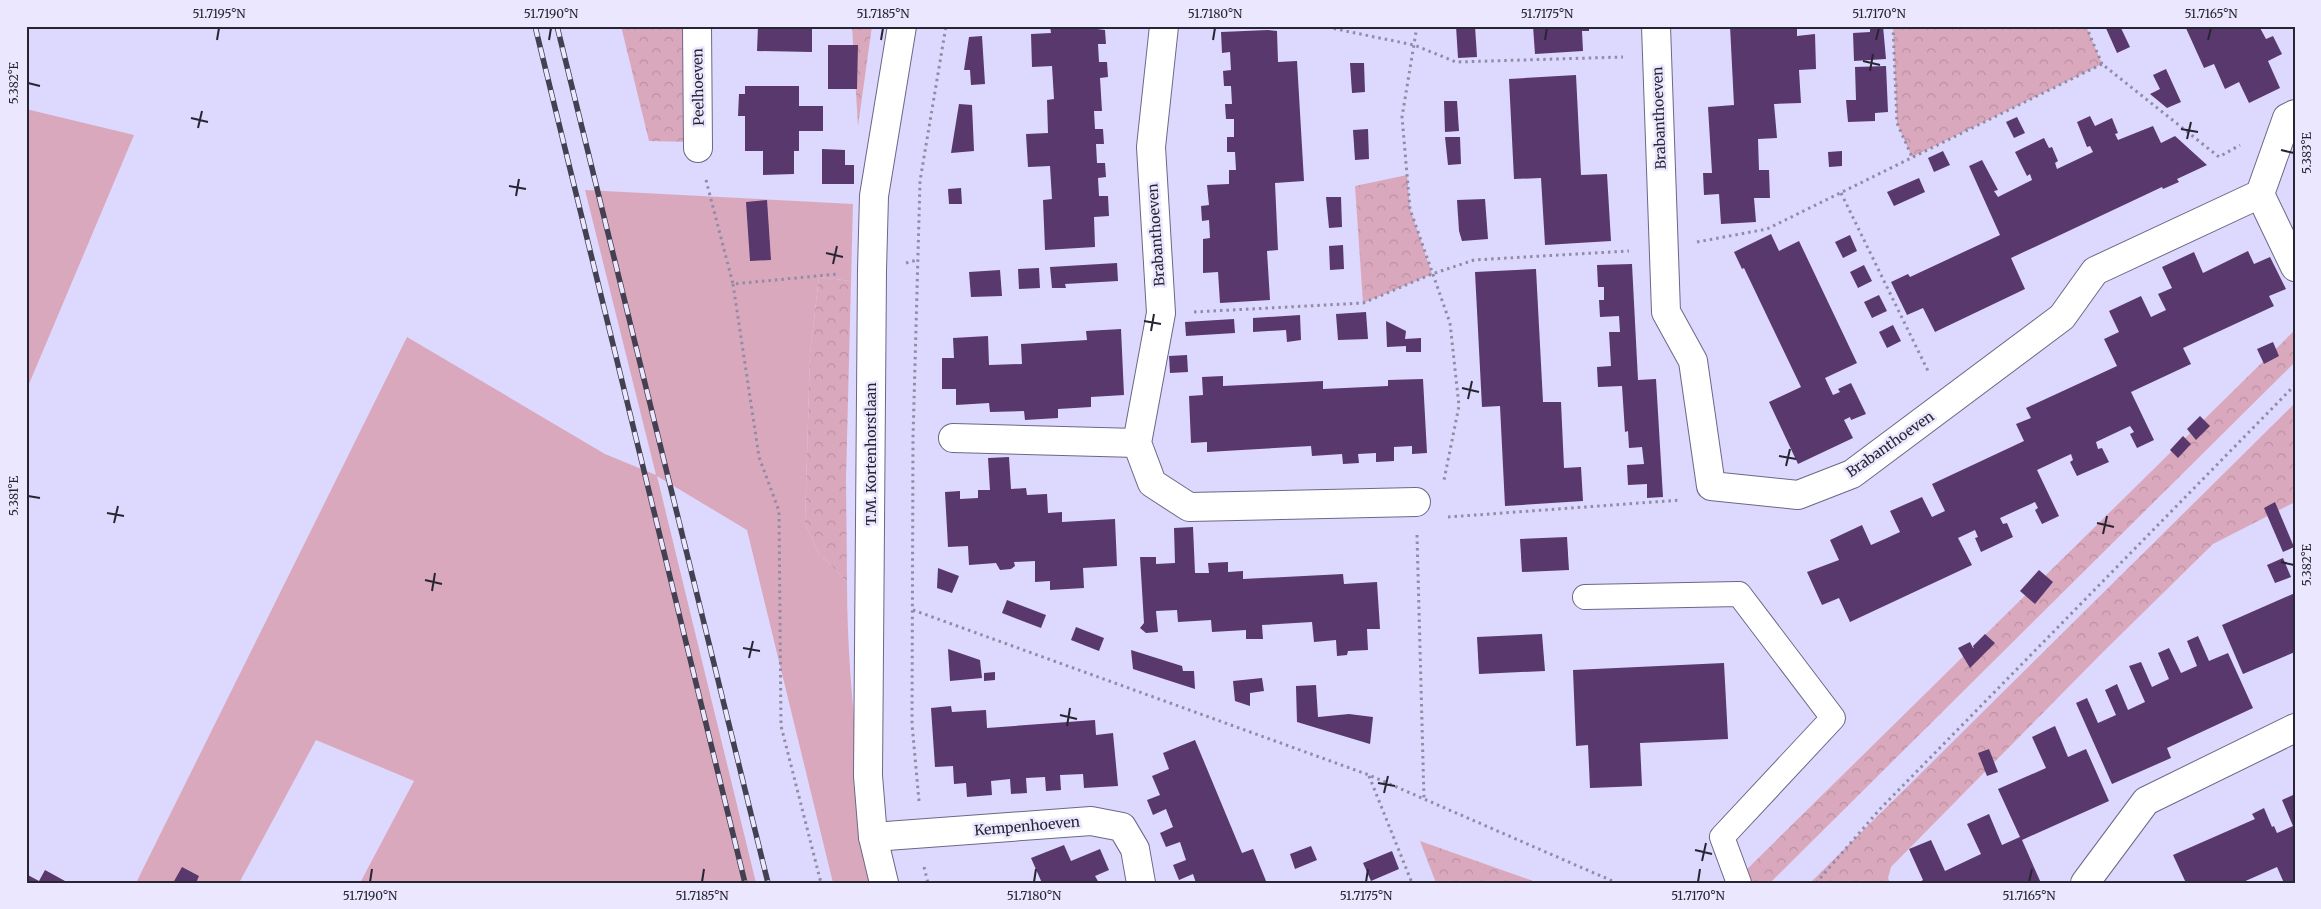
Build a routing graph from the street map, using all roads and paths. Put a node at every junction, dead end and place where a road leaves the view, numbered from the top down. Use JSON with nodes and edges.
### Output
{"nodes":[{"id":1,"x":697,"y":26,"type":"edge"},
{"id":2,"x":902,"y":26,"type":"edge"},
{"id":3,"x":946,"y":26,"type":"edge"},
{"id":4,"x":1164,"y":26,"type":"edge"},
{"id":5,"x":1321,"y":26,"type":"edge"},
{"id":6,"x":1417,"y":26,"type":"edge"},
{"id":7,"x":1656,"y":26,"type":"edge"},
{"id":8,"x":1893,"y":26,"type":"edge"},
{"id":9,"x":2086,"y":26,"type":"edge"},
{"id":10,"x":1414,"y":45,"type":"junction"},
{"id":11,"x":1657,"y":56,"type":"junction"},
{"id":12,"x":2102,"y":64,"type":"junction"},
{"id":13,"x":2291,"y":116,"type":"edge"},
{"id":14,"x":698,"y":148,"type":"joint"},
{"id":15,"x":1912,"y":157,"type":"junction"},
{"id":16,"x":1841,"y":193,"type":"junction"},
{"id":17,"x":2260,"y":194,"type":"junction"},
{"id":18,"x":1664,"y":249,"type":"junction"},
{"id":19,"x":918,"y":260,"type":"junction"},
{"id":20,"x":2295,"y":267,"type":"edge"},
{"id":21,"x":872,"y":270,"type":"junction"},
{"id":22,"x":1432,"y":274,"type":"junction"},
{"id":23,"x":732,"y":284,"type":"junction"},
{"id":24,"x":1161,"y":313,"type":"junction"},
{"id":25,"x":2295,"y":385,"type":"edge"},
{"id":26,"x":1945,"y":405,"type":"junction"},
{"id":27,"x":953,"y":438,"type":"dead end"},
{"id":28,"x":1137,"y":443,"type":"junction"},
{"id":29,"x":1711,"y":486,"type":"junction"},
{"id":30,"x":1416,"y":502,"type":"junction"},
{"id":31,"x":1586,"y":597,"type":"dead end"},
{"id":32,"x":913,"y":610,"type":"junction"},
{"id":33,"x":2295,"y":728,"type":"edge"},
{"id":34,"x":1369,"y":775,"type":"junction"},
{"id":35,"x":1424,"y":799,"type":"junction"},
{"id":36,"x":922,"y":834,"type":"junction"},
{"id":37,"x":873,"y":838,"type":"junction"},
{"id":38,"x":821,"y":883,"type":"edge"},
{"id":39,"x":884,"y":883,"type":"edge"},
{"id":40,"x":928,"y":883,"type":"edge"},
{"id":41,"x":1141,"y":883,"type":"edge"},
{"id":42,"x":1412,"y":883,"type":"edge"},
{"id":43,"x":1617,"y":883,"type":"edge"},
{"id":44,"x":1739,"y":883,"type":"edge"},
{"id":45,"x":1816,"y":883,"type":"edge"},
{"id":46,"x":2085,"y":883,"type":"edge"}],
"edges":[{"from":1,"to":14,"type":"street","name":"Peelhoeven"},
{"from":2,"to":21,"type":"street","name":"T.M. Kortenhorstlaan"},
{"from":3,"to":19,"type":"path"},
{"from":4,"to":24,"type":"street","name":"Brabanthoeven"},
{"from":5,"to":10,"type":"path"},
{"from":6,"to":10,"type":"path"},
{"from":7,"to":11,"type":"street","name":"Brabanthoeven"},
{"from":8,"to":15,"type":"path"},
{"from":9,"to":12,"type":"path"},
{"from":10,"to":11,"type":"path"},
{"from":10,"to":22,"type":"path"},
{"from":11,"to":18,"type":"street","name":"Brabanthoeven"},
{"from":12,"to":13,"type":"path"},
{"from":12,"to":15,"type":"path"},
{"from":13,"to":17,"type":"street"},
{"from":14,"to":23,"type":"path"},
{"from":15,"to":16,"type":"path"},
{"from":16,"to":18,"type":"path"},
{"from":16,"to":26,"type":"path"},
{"from":17,"to":20,"type":"street"},
{"from":17,"to":26,"type":"street","name":"Brabanthoeven"},
{"from":18,"to":22,"type":"path"},
{"from":18,"to":29,"type":"street","name":"Brabanthoeven"},
{"from":19,"to":21,"type":"path"},
{"from":19,"to":32,"type":"path"},
{"from":21,"to":23,"type":"path"},
{"from":21,"to":37,"type":"street","name":"T.M. Kortenhorstlaan"},
{"from":22,"to":24,"type":"path"},
{"from":22,"to":30,"type":"path"},
{"from":23,"to":38,"type":"path"},
{"from":24,"to":28,"type":"street","name":"Brabanthoeven"},
{"from":25,"to":45,"type":"path"},
{"from":26,"to":29,"type":"street","name":"Brabanthoeven"},
{"from":27,"to":28,"type":"street"},
{"from":28,"to":30,"type":"street"},
{"from":29,"to":30,"type":"path"},
{"from":30,"to":35,"type":"path"},
{"from":31,"to":44,"type":"lane"},
{"from":32,"to":34,"type":"path"},
{"from":32,"to":36,"type":"path"},
{"from":33,"to":46,"type":"street"},
{"from":34,"to":35,"type":"path"},
{"from":34,"to":42,"type":"path"},
{"from":35,"to":43,"type":"path"},
{"from":36,"to":37,"type":"street","name":"Kempenhoeven"},
{"from":36,"to":40,"type":"path"},
{"from":36,"to":41,"type":"street","name":"Kempenhoeven"},
{"from":37,"to":39,"type":"street","name":"T.M. Kortenhorstlaan"}]}
